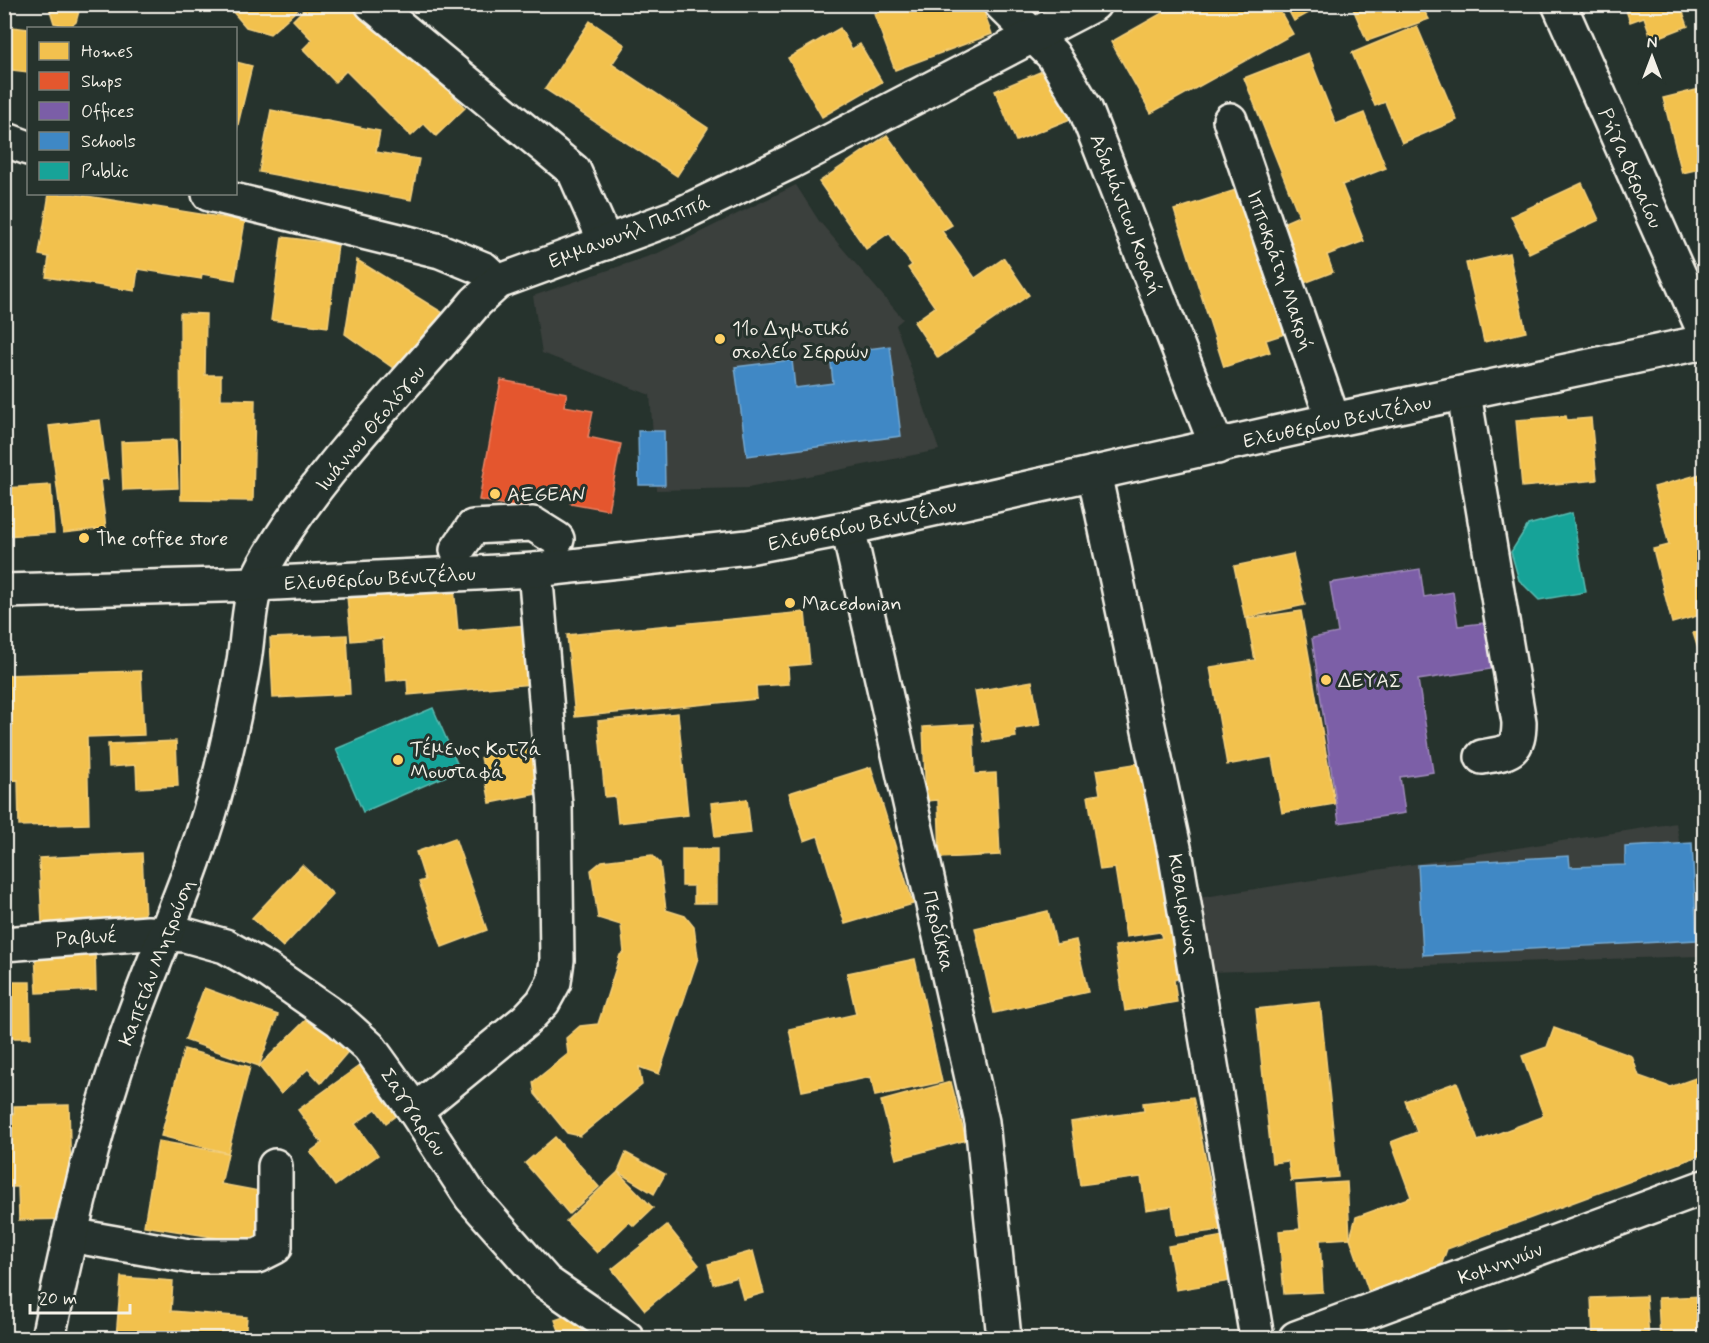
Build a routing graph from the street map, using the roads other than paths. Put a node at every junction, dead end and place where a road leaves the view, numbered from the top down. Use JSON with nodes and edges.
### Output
{"nodes":[{"id":1,"x":372,"y":4,"type":"edge"},
{"id":2,"x":1001,"y":4,"type":"edge"},
{"id":3,"x":1094,"y":4,"type":"edge"},
{"id":4,"x":1559,"y":4,"type":"edge"},
{"id":5,"x":1032,"y":35,"type":"junction"},
{"id":6,"x":1230,"y":120,"type":"dead end"},
{"id":7,"x":213,"y":195,"type":"edge"},
{"id":8,"x":606,"y":243,"type":"junction"},
{"id":9,"x":498,"y":282,"type":"junction"},
{"id":10,"x":1704,"y":331,"type":"edge"},
{"id":11,"x":1704,"y":342,"type":"edge"},
{"id":12,"x":1464,"y":394,"type":"junction"},
{"id":13,"x":1333,"y":420,"type":"junction"},
{"id":14,"x":1216,"y":447,"type":"junction"},
{"id":15,"x":1094,"y":473,"type":"junction"},
{"id":16,"x":848,"y":528,"type":"junction"},
{"id":17,"x":557,"y":539,"type":"dead end"},
{"id":18,"x":458,"y":550,"type":"dead end"},
{"id":19,"x":535,"y":570,"type":"junction"},
{"id":20,"x":256,"y":584,"type":"junction"},
{"id":21,"x":4,"y":591,"type":"edge"},
{"id":22,"x":1482,"y":757,"type":"dead end"},
{"id":23,"x":167,"y":934,"type":"junction"},
{"id":24,"x":4,"y":944,"type":"edge"},
{"id":25,"x":415,"y":1111,"type":"junction"},
{"id":26,"x":275,"y":1166,"type":"dead end"},
{"id":27,"x":1704,"y":1187,"type":"edge"},
{"id":28,"x":70,"y":1235,"type":"junction"},
{"id":29,"x":48,"y":1338,"type":"edge"},
{"id":30,"x":627,"y":1338,"type":"edge"},
{"id":31,"x":1004,"y":1338,"type":"edge"},
{"id":32,"x":1257,"y":1338,"type":"edge"},
{"id":33,"x":1296,"y":1338,"type":"edge"}],
"edges":[{"from":1,"to":8,"type":"street"},
{"from":2,"to":5,"type":"street","name":"Αδαμάντιου Κοραή"},
{"from":3,"to":5,"type":"street","name":"Εμμανουήλ Παππά"},
{"from":4,"to":10,"type":"street","name":"Ρήγα Φεραίου"},
{"from":5,"to":8,"type":"street","name":"Εμμανουήλ Παππά"},
{"from":5,"to":14,"type":"street","name":"Αδαμάντιου Κοραή"},
{"from":6,"to":13,"type":"street","name":"Ιπποκράτη Μακρή"},
{"from":7,"to":9,"type":"street"},
{"from":8,"to":9,"type":"street","name":"Εμμανουήλ Παππά"},
{"from":9,"to":20,"type":"street","name":"Ιωάννου Θεολόγου"},
{"from":11,"to":12,"type":"street","name":"Ελευθερίου Βενιζέλου"},
{"from":12,"to":13,"type":"street","name":"Ελευθερίου Βενιζέλου"},
{"from":12,"to":22,"type":"street"},
{"from":13,"to":14,"type":"street","name":"Ελευθερίου Βενιζέλου"},
{"from":14,"to":15,"type":"street","name":"Ελευθερίου Βενιζέλου"},
{"from":15,"to":16,"type":"street","name":"Ελευθερίου Βενιζέλου"},
{"from":15,"to":32,"type":"street","name":"Κιθαιρώνος"},
{"from":16,"to":19,"type":"street","name":"Ελευθερίου Βενιζέλου"},
{"from":16,"to":31,"type":"street","name":"Περδίκκα"},
{"from":17,"to":18,"type":"street"},
{"from":19,"to":20,"type":"street","name":"Ελευθερίου Βενιζέλου"},
{"from":19,"to":25,"type":"street"},
{"from":20,"to":21,"type":"street","name":"Ελευθερίου Βενιζέλου"},
{"from":20,"to":23,"type":"street","name":"Καπετάν Μητρούση"},
{"from":23,"to":24,"type":"street","name":"Ραβινέ"},
{"from":23,"to":25,"type":"street","name":"Σαγγαρίου"},
{"from":23,"to":28,"type":"street","name":"Καπετάν Μητρούση"},
{"from":25,"to":30,"type":"street","name":"Σαγγαρίου"},
{"from":26,"to":28,"type":"street"},
{"from":27,"to":33,"type":"street","name":"Κομνηνών"},
{"from":28,"to":29,"type":"street","name":"Καπετάν Μητρούση"}]}
